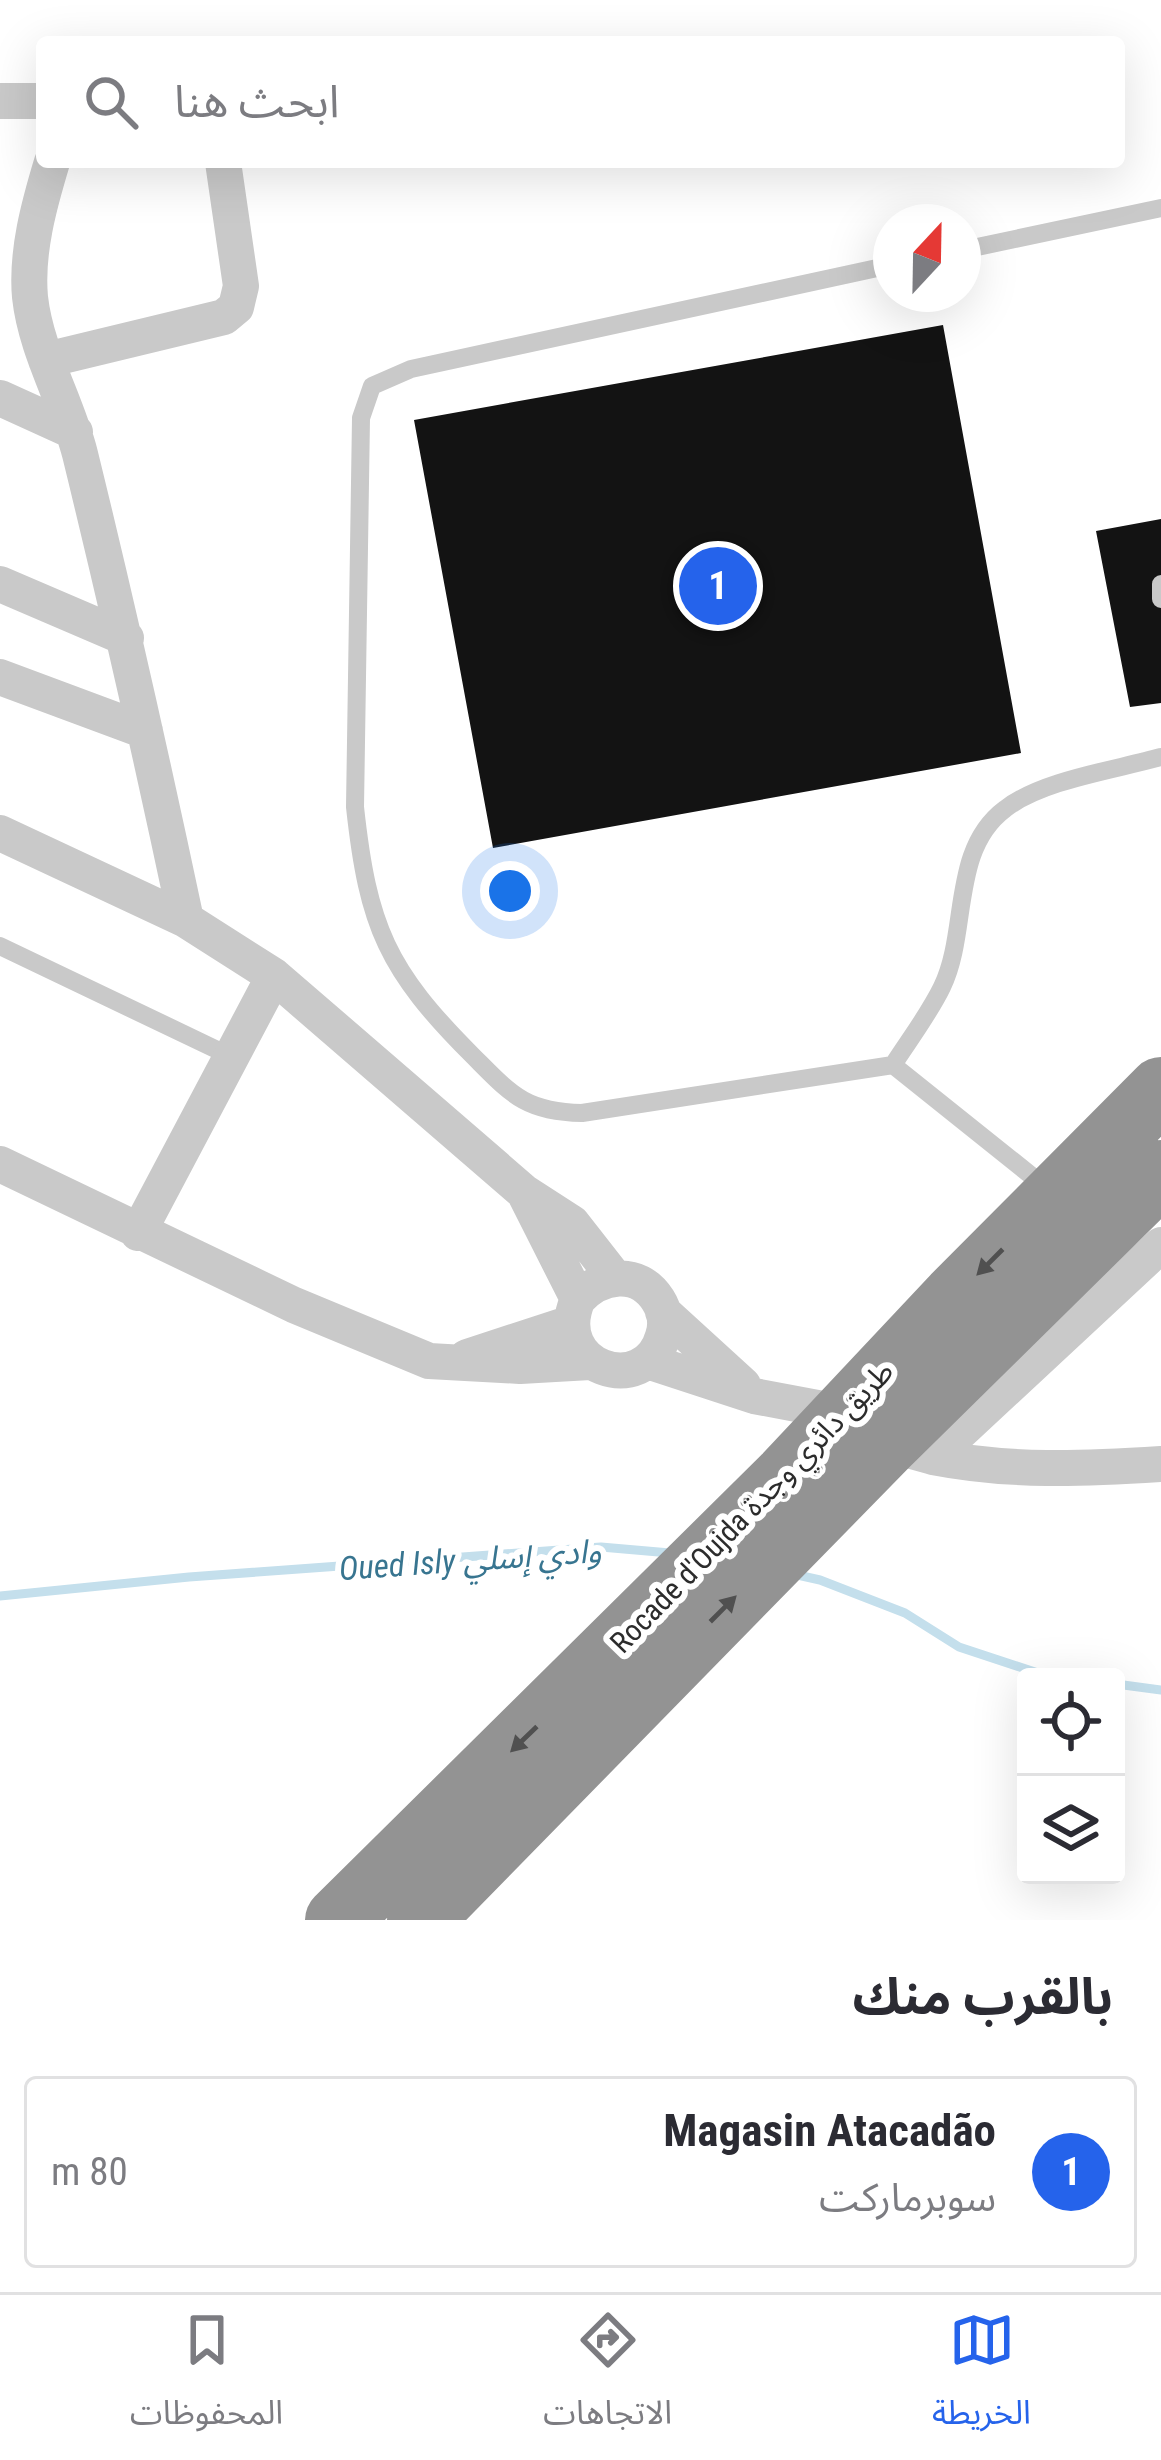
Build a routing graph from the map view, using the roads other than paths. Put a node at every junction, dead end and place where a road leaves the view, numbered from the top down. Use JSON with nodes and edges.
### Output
{"nodes":[{"id":1,"x":36,"y":100,"type":"edge"},
{"id":2,"x":0,"y":101,"type":"edge"},
{"id":3,"x":51,"y":168,"type":"edge"},
{"id":4,"x":224,"y":168,"type":"edge"},
{"id":5,"x":1161,"y":208,"type":"edge"},
{"id":6,"x":981,"y":246,"type":"edge"},
{"id":7,"x":873,"y":269,"type":"edge"},
{"id":8,"x":46,"y":360,"type":"junction"},
{"id":9,"x":0,"y":398,"type":"edge"},
{"id":10,"x":74,"y":432,"type":"junction"},
{"id":11,"x":0,"y":584,"type":"edge"},
{"id":12,"x":1161,"y":584,"type":"edge"},
{"id":13,"x":1161,"y":598,"type":"edge"},
{"id":14,"x":126,"y":638,"type":"junction"},
{"id":15,"x":0,"y":677,"type":"edge"},
{"id":16,"x":146,"y":731,"type":"junction"},
{"id":17,"x":1161,"y":757,"type":"edge"},
{"id":18,"x":0,"y":833,"type":"edge"},
{"id":19,"x":186,"y":920,"type":"junction"},
{"id":20,"x":0,"y":946,"type":"edge"},
{"id":21,"x":274,"y":976,"type":"junction"},
{"id":22,"x":232,"y":1057,"type":"junction"},
{"id":23,"x":893,"y":1065,"type":"junction"},
{"id":24,"x":1161,"y":1090,"type":"edge"},
{"id":25,"x":0,"y":1164,"type":"edge"},
{"id":26,"x":1161,"y":1173,"type":"edge"},
{"id":27,"x":524,"y":1192,"type":"junction"},
{"id":28,"x":1057,"y":1196,"type":"junction"},
{"id":29,"x":138,"y":1233,"type":"junction"},
{"id":30,"x":1161,"y":1245,"type":"edge"},
{"id":31,"x":615,"y":1278,"type":"junction"},
{"id":32,"x":575,"y":1311,"type":"junction"},
{"id":33,"x":663,"y":1312,"type":"junction"},
{"id":34,"x":647,"y":1361,"type":"junction"},
{"id":35,"x":590,"y":1362,"type":"junction"},
{"id":36,"x":447,"y":1364,"type":"junction"},
{"id":37,"x":754,"y":1396,"type":"junction"},
{"id":38,"x":888,"y":1438,"type":"junction"},
{"id":39,"x":1161,"y":1464,"type":"edge"},
{"id":40,"x":624,"y":1674,"type":"junction"},
{"id":41,"x":338,"y":1920,"type":"edge"},
{"id":42,"x":420,"y":1920,"type":"edge"}],
"edges":[{"from":1,"to":2,"type":"street"},
{"from":3,"to":8,"type":"street"},
{"from":4,"to":8,"type":"street"},
{"from":5,"to":6,"type":"lane"},
{"from":7,"to":23,"type":"lane"},
{"from":8,"to":10,"type":"street"},
{"from":9,"to":10,"type":"street"},
{"from":10,"to":14,"type":"street"},
{"from":11,"to":14,"type":"street"},
{"from":12,"to":13,"type":"lane"},
{"from":14,"to":16,"type":"street"},
{"from":15,"to":16,"type":"street"},
{"from":16,"to":19,"type":"street"},
{"from":17,"to":23,"type":"lane"},
{"from":18,"to":19,"type":"street"},
{"from":19,"to":21,"type":"street"},
{"from":20,"to":22,"type":"lane"},
{"from":21,"to":22,"type":"street"},
{"from":21,"to":27,"type":"street"},
{"from":22,"to":29,"type":"street"},
{"from":23,"to":28,"type":"lane"},
{"from":24,"to":28,"type":"highway","name":"Rocade d'Oujda طريق دائري وجدة"},
{"from":25,"to":29,"type":"street"},
{"from":26,"to":38,"type":"highway","name":"Rocade d'Oujda طريق دائري وجدة"},
{"from":27,"to":31,"type":"street"},
{"from":27,"to":32,"type":"street"},
{"from":28,"to":38,"type":"highway","name":"Rocade d'Oujda طريق دائري وجدة","one_way":true},
{"from":29,"to":36,"type":"street"},
{"from":30,"to":38,"type":"street"},
{"from":31,"to":32,"type":"street"},
{"from":31,"to":33,"type":"street"},
{"from":32,"to":35,"type":"street"},
{"from":32,"to":36,"type":"street"},
{"from":33,"to":34,"type":"street"},
{"from":33,"to":37,"type":"street"},
{"from":34,"to":35,"type":"street"},
{"from":34,"to":37,"type":"street"},
{"from":35,"to":36,"type":"street"},
{"from":37,"to":38,"type":"street"},
{"from":38,"to":39,"type":"street"},
{"from":38,"to":40,"type":"highway","name":"Rocade d'Oujda طريق دائري وجدة"},
{"from":40,"to":41,"type":"highway","name":"Rocade d'Oujda طريق دائري وجدة","one_way":true},
{"from":40,"to":42,"type":"highway","name":"Rocade d'Oujda طريق دائري وجدة"}]}
